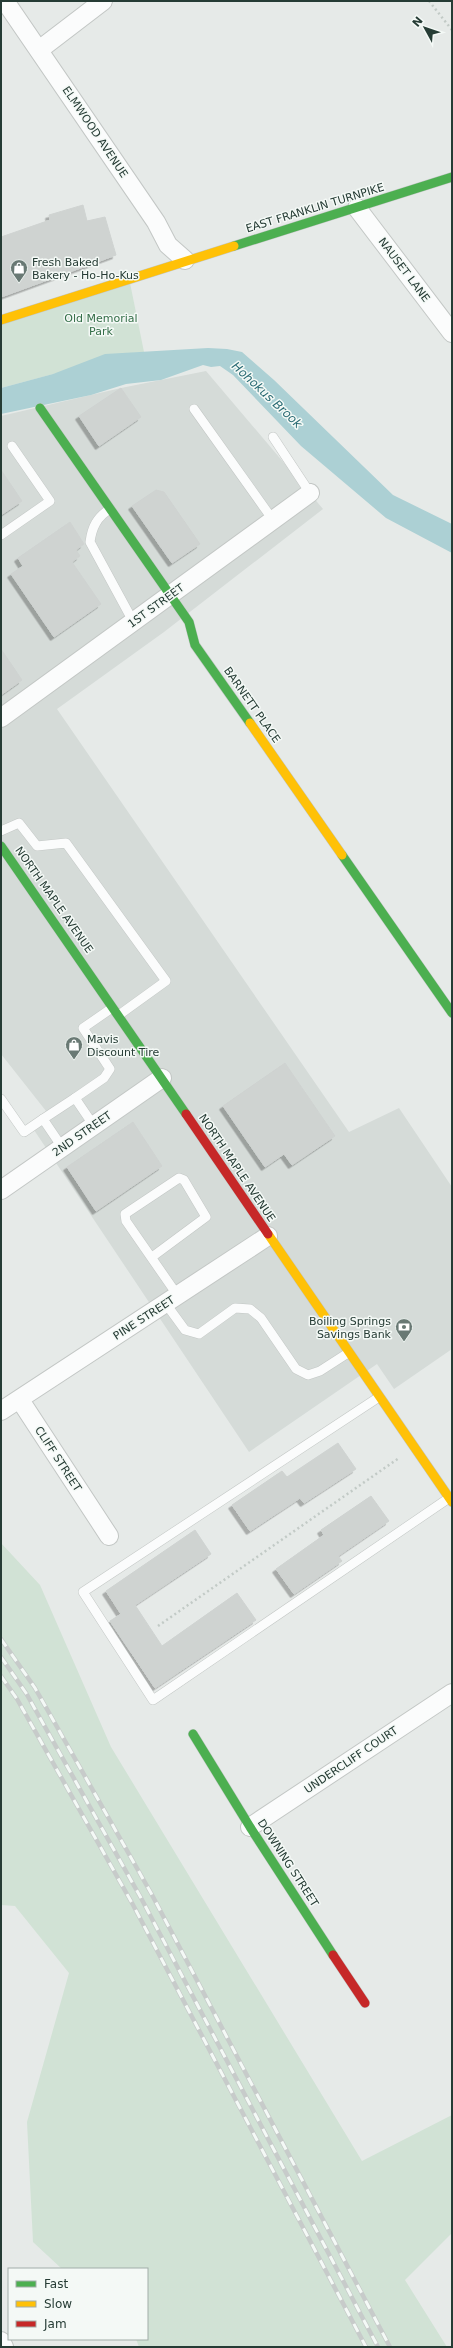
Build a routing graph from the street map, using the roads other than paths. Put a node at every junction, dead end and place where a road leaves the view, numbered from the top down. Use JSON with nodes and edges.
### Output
{"nodes":[{"id":1,"x":5,"y":1,"type":"edge"},
{"id":2,"x":103,"y":1,"type":"edge"},
{"id":3,"x":39,"y":50,"type":"junction"},
{"id":4,"x":452,"y":177,"type":"edge"},
{"id":5,"x":357,"y":208,"type":"junction"},
{"id":6,"x":185,"y":260,"type":"junction"},
{"id":7,"x":1,"y":320,"type":"edge"},
{"id":8,"x":452,"y":333,"type":"edge"},
{"id":9,"x":40,"y":408,"type":"dead end"},
{"id":10,"x":194,"y":409,"type":"dead end"},
{"id":11,"x":273,"y":437,"type":"dead end"},
{"id":12,"x":12,"y":446,"type":"dead end"},
{"id":13,"x":310,"y":493,"type":"joint"},
{"id":14,"x":110,"y":509,"type":"junction"},
{"id":15,"x":273,"y":520,"type":"junction"},
{"id":16,"x":1,"y":535,"type":"edge"},
{"id":17,"x":171,"y":596,"type":"junction"},
{"id":18,"x":134,"y":623,"type":"junction"},
{"id":19,"x":1,"y":718,"type":"edge"},
{"id":20,"x":1,"y":831,"type":"edge"},
{"id":21,"x":1,"y":846,"type":"edge"},
{"id":22,"x":116,"y":1011,"type":"junction"},
{"id":23,"x":452,"y":1013,"type":"edge"},
{"id":24,"x":162,"y":1078,"type":"junction"},
{"id":25,"x":75,"y":1098,"type":"junction"},
{"id":26,"x":1,"y":1099,"type":"edge"},
{"id":27,"x":43,"y":1119,"type":"junction"},
{"id":28,"x":94,"y":1126,"type":"junction"},
{"id":29,"x":62,"y":1147,"type":"junction"},
{"id":30,"x":1,"y":1190,"type":"edge"},
{"id":31,"x":268,"y":1236,"type":"junction"},
{"id":32,"x":152,"y":1257,"type":"junction"},
{"id":33,"x":172,"y":1300,"type":"junction"},
{"id":34,"x":348,"y":1353,"type":"junction"},
{"id":35,"x":379,"y":1398,"type":"junction"},
{"id":36,"x":20,"y":1400,"type":"junction"},
{"id":37,"x":1,"y":1411,"type":"edge"},
{"id":38,"x":450,"y":1500,"type":"edge"},
{"id":39,"x":109,"y":1536,"type":"dead end"},
{"id":40,"x":452,"y":1693,"type":"edge"},
{"id":41,"x":193,"y":1734,"type":"dead end"},
{"id":42,"x":250,"y":1827,"type":"junction"},
{"id":43,"x":366,"y":2003,"type":"dead end"},
{"id":44,"x":1,"y":2342,"type":"edge"},
{"id":45,"x":4,"y":2347,"type":"edge"}],
"edges":[{"from":1,"to":3,"type":"street","name":"ELMWOOD AVENUE"},
{"from":2,"to":3,"type":"street"},
{"from":3,"to":6,"type":"street","name":"ELMWOOD AVENUE"},
{"from":4,"to":5,"type":"street","name":"EAST FRANKLIN TURNPIKE"},
{"from":5,"to":6,"type":"street","name":"EAST FRANKLIN TURNPIKE"},
{"from":5,"to":8,"type":"street","name":"NAUSET LANE"},
{"from":6,"to":7,"type":"street","name":"EAST FRANKLIN TURNPIKE"},
{"from":9,"to":14,"type":"street","name":"BARNETT PLACE"},
{"from":10,"to":15,"type":"lane"},
{"from":11,"to":13,"type":"lane"},
{"from":12,"to":16,"type":"lane"},
{"from":13,"to":15,"type":"street","name":"1ST STREET"},
{"from":14,"to":17,"type":"street","name":"BARNETT PLACE"},
{"from":14,"to":18,"type":"lane"},
{"from":15,"to":17,"type":"street","name":"1ST STREET"},
{"from":17,"to":18,"type":"street","name":"1ST STREET"},
{"from":17,"to":23,"type":"street","name":"BARNETT PLACE"},
{"from":18,"to":19,"type":"street","name":"1ST STREET"},
{"from":20,"to":22,"type":"lane"},
{"from":21,"to":22,"type":"street","name":"NORTH MAPLE AVENUE"},
{"from":22,"to":24,"type":"street","name":"NORTH MAPLE AVENUE"},
{"from":22,"to":25,"type":"lane"},
{"from":24,"to":28,"type":"street","name":"2ND STREET"},
{"from":24,"to":31,"type":"street","name":"NORTH MAPLE AVENUE"},
{"from":25,"to":27,"type":"lane"},
{"from":25,"to":28,"type":"lane"},
{"from":26,"to":27,"type":"lane"},
{"from":27,"to":29,"type":"lane"},
{"from":28,"to":29,"type":"street","name":"2ND STREET"},
{"from":29,"to":30,"type":"street","name":"2ND STREET"},
{"from":31,"to":33,"type":"street","name":"PINE STREET"},
{"from":31,"to":34,"type":"street","name":"NORTH MAPLE AVENUE"},
{"from":32,"to":32,"type":"lane"},
{"from":32,"to":33,"type":"lane"},
{"from":33,"to":34,"type":"lane"},
{"from":33,"to":36,"type":"street","name":"PINE STREET"},
{"from":34,"to":35,"type":"street","name":"NORTH MAPLE AVENUE"},
{"from":35,"to":38,"type":"street","name":"NORTH MAPLE AVENUE"},
{"from":35,"to":38,"type":"lane"},
{"from":36,"to":37,"type":"street"},
{"from":36,"to":39,"type":"street","name":"CLIFF STREET"},
{"from":40,"to":42,"type":"street","name":"UNDERCLIFF COURT"},
{"from":41,"to":42,"type":"street","name":"DOWNING STREET"},
{"from":42,"to":43,"type":"street","name":"DOWNING STREET"},
{"from":44,"to":45,"type":"street"}]}
